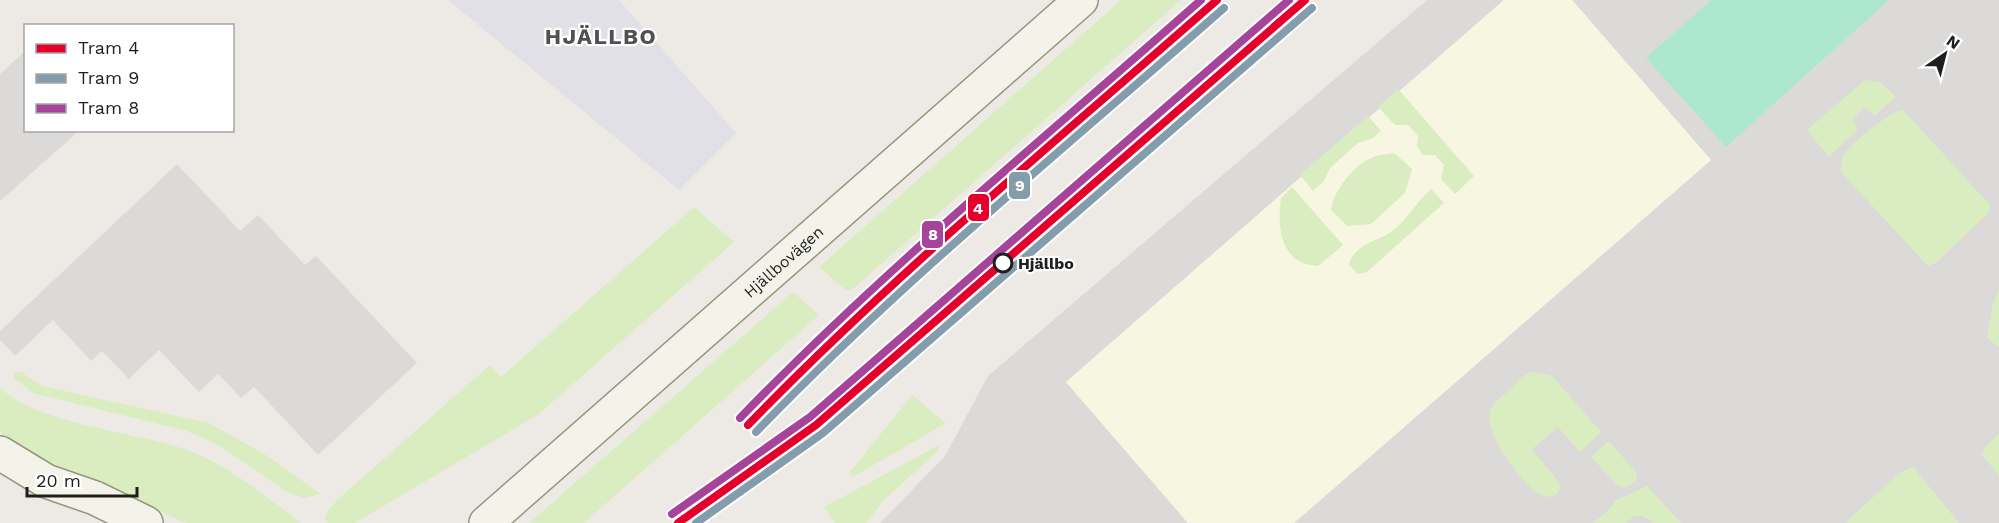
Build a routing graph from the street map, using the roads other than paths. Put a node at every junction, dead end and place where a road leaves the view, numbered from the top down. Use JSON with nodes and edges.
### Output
{"nodes":[{"id":1,"x":1081,"y":0,"type":"edge"},
{"id":2,"x":0,"y":453,"type":"edge"},
{"id":3,"x":146,"y":523,"type":"edge"},
{"id":4,"x":486,"y":523,"type":"edge"}],
"edges":[{"from":1,"to":4,"type":"street","name":"Hjällbovägen"},
{"from":2,"to":3,"type":"street"}]}
